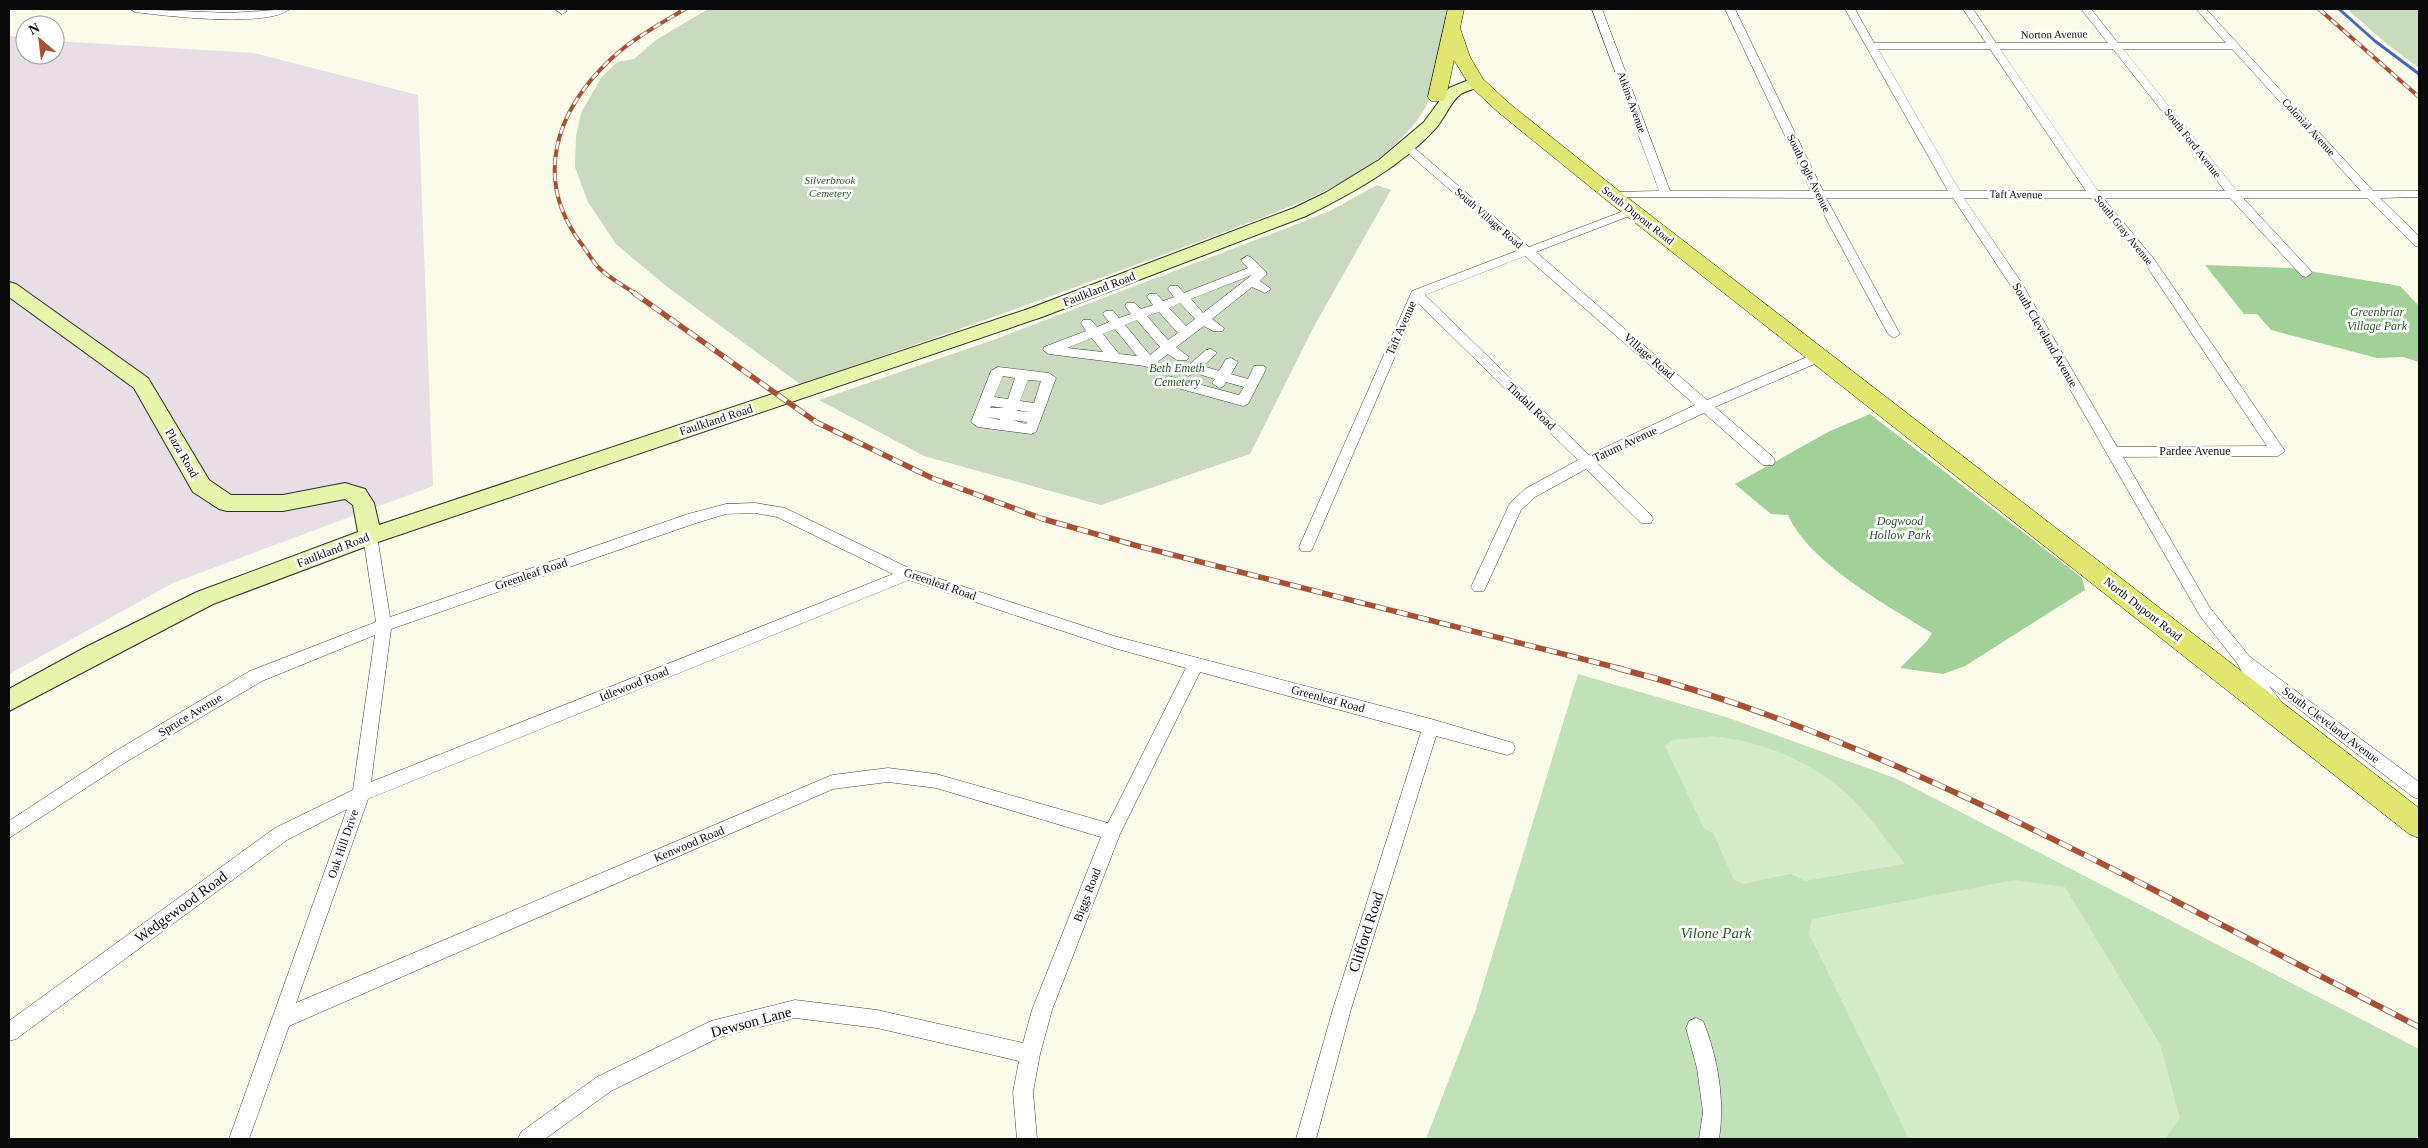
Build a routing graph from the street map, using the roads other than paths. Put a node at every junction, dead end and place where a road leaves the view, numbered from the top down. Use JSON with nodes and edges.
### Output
{"nodes":[{"id":1,"x":135,"y":9,"type":"edge"},
{"id":2,"x":285,"y":9,"type":"edge"},
{"id":3,"x":1456,"y":9,"type":"edge"},
{"id":4,"x":1597,"y":9,"type":"edge"},
{"id":5,"x":1730,"y":9,"type":"edge"},
{"id":6,"x":1850,"y":9,"type":"edge"},
{"id":7,"x":1968,"y":9,"type":"edge"},
{"id":8,"x":2086,"y":9,"type":"edge"},
{"id":9,"x":2201,"y":9,"type":"edge"},
{"id":10,"x":1452,"y":28,"type":"junction"},
{"id":11,"x":1873,"y":46,"type":"junction"},
{"id":12,"x":2117,"y":46,"type":"junction"},
{"id":13,"x":2236,"y":46,"type":"junction"},
{"id":14,"x":1996,"y":48,"type":"junction"},
{"id":15,"x":1476,"y":82,"type":"junction"},
{"id":16,"x":1437,"y":97,"type":"junction"},
{"id":17,"x":1412,"y":140,"type":"junction"},
{"id":18,"x":1955,"y":193,"type":"junction"},
{"id":19,"x":2370,"y":194,"type":"junction"},
{"id":20,"x":2419,"y":194,"type":"edge"},
{"id":21,"x":1612,"y":195,"type":"junction"},
{"id":22,"x":1666,"y":195,"type":"junction"},
{"id":23,"x":1819,"y":195,"type":"junction"},
{"id":24,"x":2095,"y":195,"type":"junction"},
{"id":25,"x":2234,"y":195,"type":"junction"},
{"id":26,"x":1633,"y":211,"type":"junction"},
{"id":27,"x":2419,"y":243,"type":"edge"},
{"id":28,"x":1528,"y":252,"type":"junction"},
{"id":29,"x":2306,"y":273,"type":"dead end"},
{"id":30,"x":1224,"y":281,"type":"junction"},
{"id":31,"x":1251,"y":282,"type":"junction"},
{"id":32,"x":1199,"y":285,"type":"junction"},
{"id":33,"x":9,"y":288,"type":"edge"},
{"id":34,"x":1265,"y":289,"type":"dead end"},
{"id":35,"x":1178,"y":293,"type":"junction"},
{"id":36,"x":1236,"y":293,"type":"junction"},
{"id":37,"x":1416,"y":294,"type":"junction"},
{"id":38,"x":1157,"y":301,"type":"junction"},
{"id":39,"x":1220,"y":306,"type":"junction"},
{"id":40,"x":1135,"y":310,"type":"junction"},
{"id":41,"x":1113,"y":319,"type":"junction"},
{"id":42,"x":1203,"y":320,"type":"junction"},
{"id":43,"x":1091,"y":327,"type":"junction"},
{"id":44,"x":1218,"y":328,"type":"dead end"},
{"id":45,"x":1185,"y":333,"type":"junction"},
{"id":46,"x":1894,"y":334,"type":"dead end"},
{"id":47,"x":1068,"y":336,"type":"junction"},
{"id":48,"x":1167,"y":347,"type":"junction"},
{"id":49,"x":1082,"y":354,"type":"junction"},
{"id":50,"x":1821,"y":356,"type":"junction"},
{"id":51,"x":1182,"y":357,"type":"dead end"},
{"id":52,"x":1115,"y":358,"type":"junction"},
{"id":53,"x":1037,"y":362,"type":"dead end"},
{"id":54,"x":1151,"y":365,"type":"junction"},
{"id":55,"x":1227,"y":365,"type":"junction"},
{"id":56,"x":1193,"y":368,"type":"junction"},
{"id":57,"x":1258,"y":369,"type":"dead end"},
{"id":58,"x":1209,"y":372,"type":"junction"},
{"id":59,"x":1223,"y":376,"type":"junction"},
{"id":60,"x":1251,"y":384,"type":"junction"},
{"id":61,"x":1200,"y":389,"type":"junction"},
{"id":62,"x":1867,"y":392,"type":"joint"},
{"id":63,"x":1213,"y":393,"type":"junction"},
{"id":64,"x":988,"y":396,"type":"junction"},
{"id":65,"x":1017,"y":396,"type":"junction"},
{"id":66,"x":1228,"y":397,"type":"junction"},
{"id":67,"x":1040,"y":403,"type":"junction"},
{"id":68,"x":1706,"y":406,"type":"junction"},
{"id":69,"x":2278,"y":451,"type":"joint"},
{"id":70,"x":2111,"y":452,"type":"junction"},
{"id":71,"x":1768,"y":461,"type":"dead end"},
{"id":72,"x":1588,"y":462,"type":"junction"},
{"id":73,"x":1646,"y":519,"type":"dead end"},
{"id":74,"x":370,"y":536,"type":"junction"},
{"id":75,"x":1306,"y":547,"type":"dead end"},
{"id":76,"x":908,"y":574,"type":"junction"},
{"id":77,"x":1479,"y":587,"type":"dead end"},
{"id":78,"x":384,"y":625,"type":"junction"},
{"id":79,"x":2243,"y":658,"type":"junction"},
{"id":80,"x":1196,"y":665,"type":"junction"},
{"id":81,"x":9,"y":701,"type":"edge"},
{"id":82,"x":1431,"y":726,"type":"junction"},
{"id":83,"x":2314,"y":742,"type":"junction"},
{"id":84,"x":1507,"y":748,"type":"dead end"},
{"id":85,"x":2419,"y":792,"type":"edge"},
{"id":86,"x":361,"y":794,"type":"junction"},
{"id":87,"x":2419,"y":825,"type":"edge"},
{"id":88,"x":9,"y":830,"type":"edge"},
{"id":89,"x":1112,"y":832,"type":"junction"},
{"id":90,"x":282,"y":1019,"type":"junction"},
{"id":91,"x":1696,"y":1028,"type":"dead end"},
{"id":92,"x":9,"y":1032,"type":"edge"},
{"id":93,"x":1030,"y":1054,"type":"junction"},
{"id":94,"x":239,"y":1139,"type":"edge"},
{"id":95,"x":528,"y":1139,"type":"edge"},
{"id":96,"x":1027,"y":1139,"type":"edge"},
{"id":97,"x":1306,"y":1139,"type":"edge"},
{"id":98,"x":1709,"y":1139,"type":"edge"}],
"edges":[{"from":1,"to":2,"type":"street"},
{"from":3,"to":10,"type":"main road","name":"South Dupont Road"},
{"from":4,"to":22,"type":"street","name":"Atkins Avenue"},
{"from":5,"to":23,"type":"street","name":"South Ogle Avenue"},
{"from":6,"to":11,"type":"street","name":"South Cleveland Avenue"},
{"from":7,"to":14,"type":"street","name":"South Gray Avenue"},
{"from":8,"to":12,"type":"street","name":"South Ford Avenue"},
{"from":9,"to":13,"type":"street","name":"Colonial Avenue"},
{"from":10,"to":15,"type":"main road","name":"South Dupont Road"},
{"from":10,"to":16,"type":"main road"},
{"from":11,"to":14,"type":"street","name":"Norton Avenue"},
{"from":11,"to":18,"type":"street","name":"South Cleveland Avenue"},
{"from":12,"to":13,"type":"street","name":"Norton Avenue"},
{"from":12,"to":14,"type":"street","name":"Norton Avenue"},
{"from":12,"to":25,"type":"street","name":"South Ford Avenue"},
{"from":13,"to":19,"type":"street","name":"Colonial Avenue"},
{"from":14,"to":24,"type":"street","name":"South Gray Avenue"},
{"from":15,"to":16,"type":"main road","name":"Faulkland Road"},
{"from":15,"to":17,"type":"main road","name":"Faulkland Road"},
{"from":15,"to":21,"type":"main road","name":"South Dupont Road"},
{"from":16,"to":17,"type":"main road","name":"Faulkland Road"},
{"from":17,"to":28,"type":"street","name":"South Village Road"},
{"from":17,"to":74,"type":"main road","name":"Faulkland Road"},
{"from":18,"to":23,"type":"street","name":"Taft Avenue"},
{"from":18,"to":24,"type":"street","name":"Taft Avenue"},
{"from":18,"to":70,"type":"street","name":"South Cleveland Avenue"},
{"from":19,"to":20,"type":"street","name":"Taft Avenue"},
{"from":19,"to":25,"type":"street","name":"Taft Avenue"},
{"from":19,"to":27,"type":"street","name":"Colonial Avenue"},
{"from":21,"to":22,"type":"street","name":"Taft Avenue"},
{"from":21,"to":26,"type":"main road","name":"South Dupont Road"},
{"from":22,"to":23,"type":"street","name":"Taft Avenue"},
{"from":23,"to":46,"type":"street","name":"South Ogle Avenue"},
{"from":24,"to":25,"type":"street","name":"Taft Avenue"},
{"from":24,"to":69,"type":"street","name":"South Gray Avenue"},
{"from":25,"to":29,"type":"street","name":"South Ford Avenue"},
{"from":26,"to":28,"type":"street","name":"Taft Avenue"},
{"from":26,"to":50,"type":"main road","name":"South Dupont Road"},
{"from":28,"to":37,"type":"street","name":"Taft Avenue"},
{"from":28,"to":68,"type":"street","name":"Village Road"},
{"from":30,"to":31,"type":"street"},
{"from":30,"to":32,"type":"street"},
{"from":30,"to":36,"type":"street"},
{"from":31,"to":34,"type":"street"},
{"from":31,"to":36,"type":"street"},
{"from":32,"to":35,"type":"street"},
{"from":32,"to":39,"type":"street"},
{"from":33,"to":74,"type":"main road","name":"Plaza Road"},
{"from":35,"to":38,"type":"street"},
{"from":35,"to":42,"type":"street"},
{"from":36,"to":39,"type":"street"},
{"from":37,"to":72,"type":"street","name":"Tindall Road"},
{"from":37,"to":75,"type":"street","name":"Taft Avenue"},
{"from":38,"to":40,"type":"street"},
{"from":38,"to":45,"type":"street"},
{"from":39,"to":42,"type":"street"},
{"from":40,"to":41,"type":"street"},
{"from":40,"to":48,"type":"street"},
{"from":41,"to":43,"type":"street"},
{"from":41,"to":54,"type":"street"},
{"from":42,"to":44,"type":"street"},
{"from":42,"to":45,"type":"street"},
{"from":43,"to":47,"type":"street"},
{"from":43,"to":52,"type":"street"},
{"from":45,"to":48,"type":"street"},
{"from":47,"to":49,"type":"street"},
{"from":47,"to":49,"type":"street"},
{"from":48,"to":51,"type":"street"},
{"from":48,"to":54,"type":"street"},
{"from":49,"to":52,"type":"street"},
{"from":50,"to":62,"type":"main road","name":"South Dupont Road"},
{"from":50,"to":68,"type":"street","name":"Tatum Avenue"},
{"from":52,"to":54,"type":"street"},
{"from":53,"to":65,"type":"street"},
{"from":55,"to":56,"type":"street"},
{"from":55,"to":58,"type":"street"},
{"from":55,"to":59,"type":"street"},
{"from":55,"to":60,"type":"street"},
{"from":55,"to":66,"type":"street"},
{"from":56,"to":58,"type":"street"},
{"from":56,"to":61,"type":"street"},
{"from":57,"to":60,"type":"street"},
{"from":58,"to":59,"type":"street"},
{"from":58,"to":61,"type":"street"},
{"from":59,"to":63,"type":"street"},
{"from":60,"to":66,"type":"street"},
{"from":61,"to":63,"type":"street"},
{"from":62,"to":83,"type":"main road","name":"North Dupont Road"},
{"from":63,"to":66,"type":"street"},
{"from":64,"to":65,"type":"street"},
{"from":64,"to":65,"type":"street"},
{"from":64,"to":65,"type":"street"},
{"from":65,"to":67,"type":"street"},
{"from":65,"to":67,"type":"street"},
{"from":65,"to":67,"type":"street"},
{"from":68,"to":71,"type":"street","name":"Village Road"},
{"from":68,"to":72,"type":"street","name":"Tatum Avenue"},
{"from":69,"to":70,"type":"street","name":"Pardee Avenue"},
{"from":70,"to":79,"type":"street","name":"South Cleveland Avenue"},
{"from":72,"to":73,"type":"street","name":"Tindall Road"},
{"from":72,"to":77,"type":"street","name":"Tatum Avenue"},
{"from":74,"to":78,"type":"street","name":"Oak Hill Drive"},
{"from":74,"to":81,"type":"main road","name":"Faulkland Road"},
{"from":76,"to":78,"type":"street","name":"Greenleaf Road"},
{"from":76,"to":80,"type":"street","name":"Greenleaf Road"},
{"from":76,"to":86,"type":"street","name":"Idlewood Road"},
{"from":78,"to":86,"type":"street","name":"Oak Hill Drive"},
{"from":78,"to":88,"type":"street","name":"Spruce Avenue"},
{"from":79,"to":83,"type":"street","name":"South Cleveland Avenue"},
{"from":79,"to":85,"type":"street","name":"South Cleveland Avenue"},
{"from":80,"to":82,"type":"street","name":"Greenleaf Road"},
{"from":80,"to":89,"type":"street","name":"Biggs Road"},
{"from":82,"to":84,"type":"street","name":"Greenleaf Road"},
{"from":82,"to":97,"type":"street","name":"Clifford Road"},
{"from":83,"to":87,"type":"main road","name":"North Dupont Road"},
{"from":86,"to":90,"type":"street","name":"Oak Hill Drive"},
{"from":86,"to":92,"type":"street","name":"Wedgewood Road"},
{"from":89,"to":90,"type":"street","name":"Kenwood Road"},
{"from":89,"to":93,"type":"street","name":"Biggs Road"},
{"from":90,"to":94,"type":"street","name":"Oak Hill Drive"},
{"from":91,"to":98,"type":"street"},
{"from":93,"to":95,"type":"street","name":"Dewson Lane"},
{"from":93,"to":96,"type":"street","name":"Biggs Road"}]}
